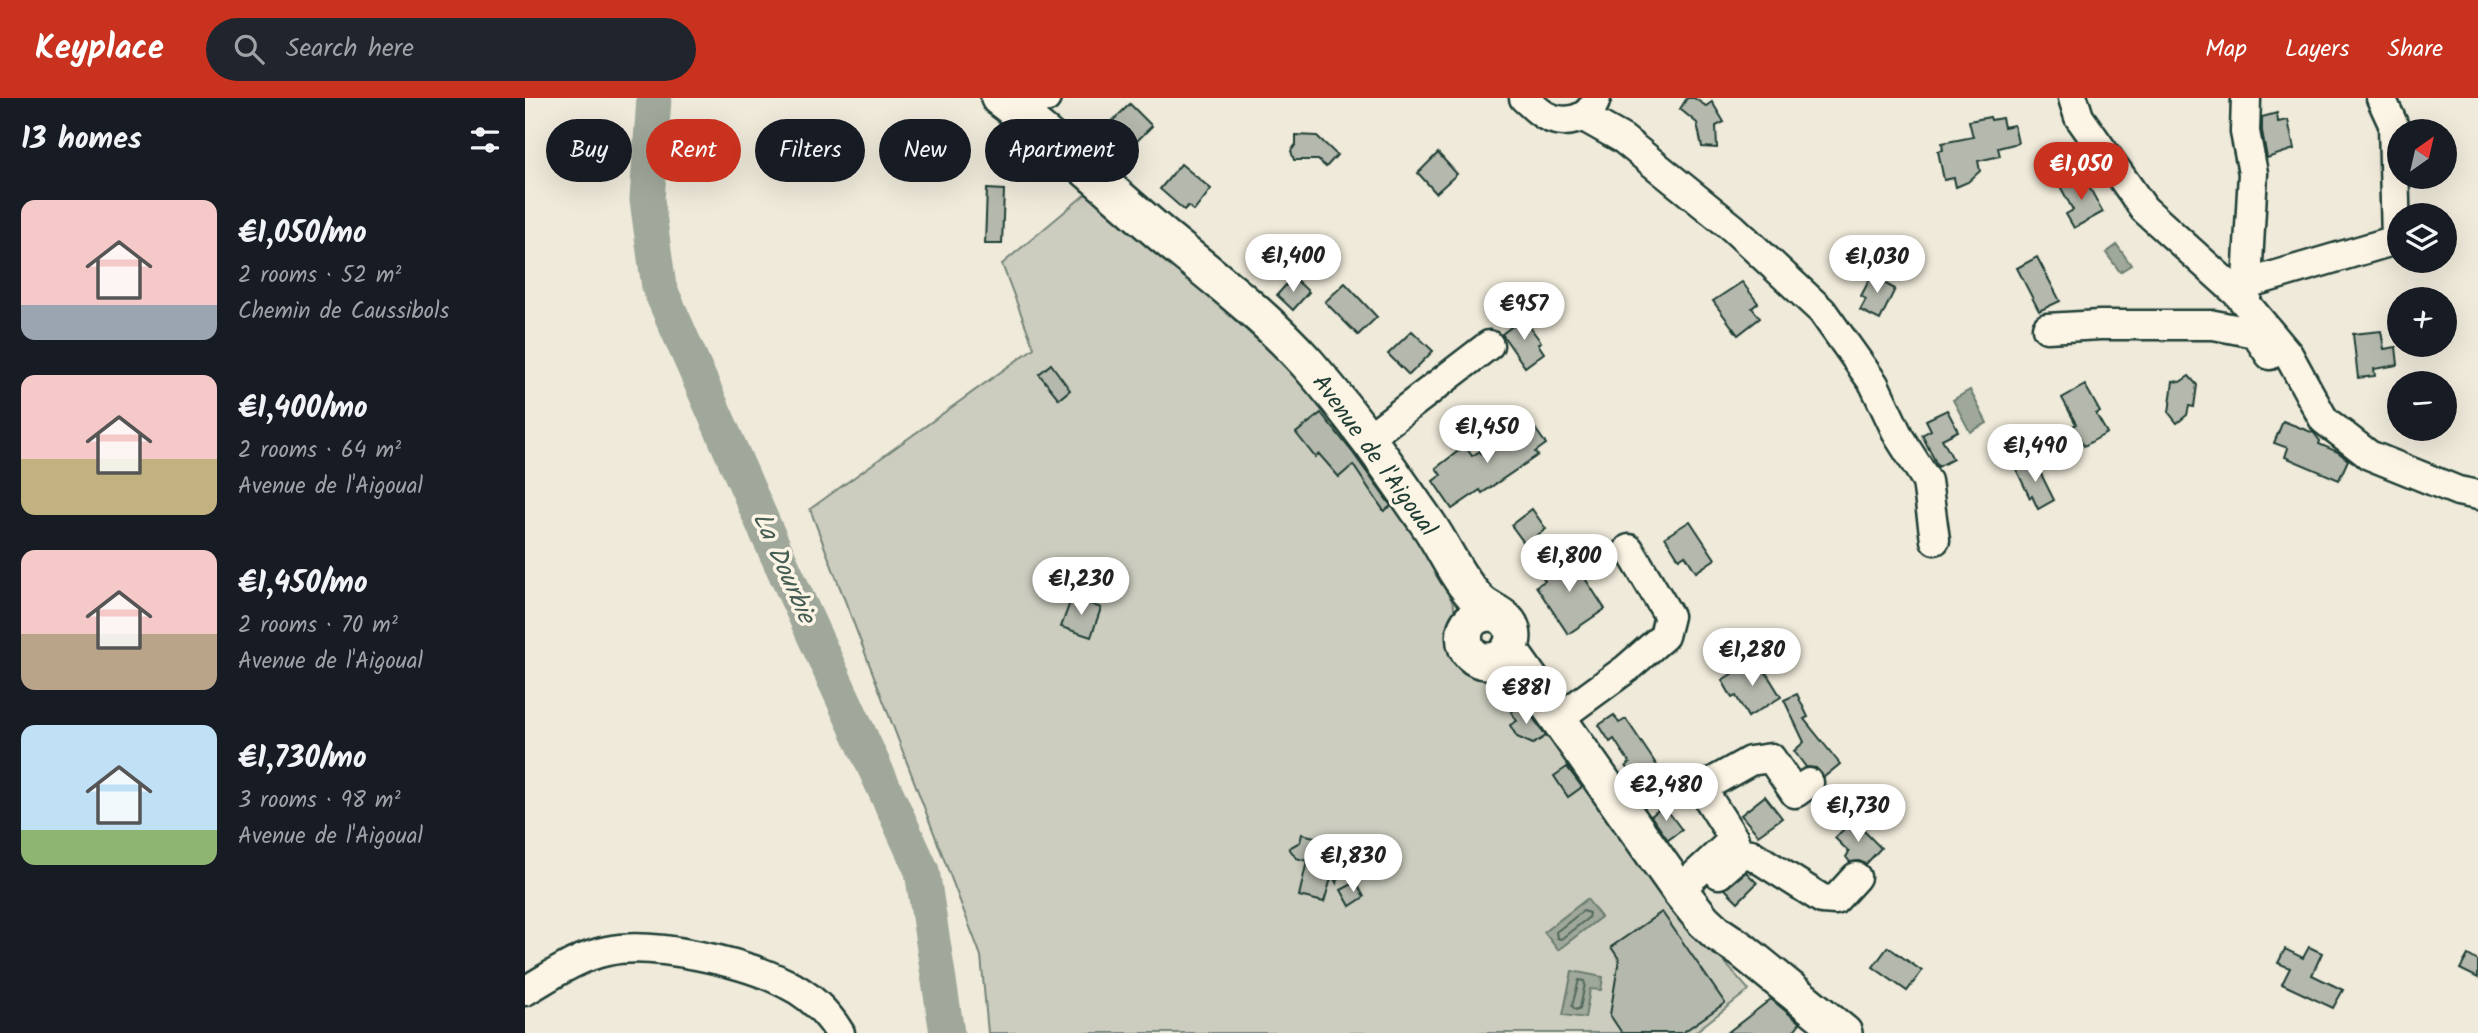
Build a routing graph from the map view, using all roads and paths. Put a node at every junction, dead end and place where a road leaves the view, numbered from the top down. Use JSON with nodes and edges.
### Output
{"nodes":[{"id":1,"x":1046,"y":98,"type":"edge"},
{"id":2,"x":1524,"y":98,"type":"edge"},
{"id":3,"x":2073,"y":98,"type":"edge"},
{"id":4,"x":2246,"y":98,"type":"edge"},
{"id":5,"x":2381,"y":98,"type":"edge"},
{"id":6,"x":1004,"y":102,"type":"edge"},
{"id":7,"x":1590,"y":107,"type":"edge"},
{"id":8,"x":2246,"y":294,"type":"junction"},
{"id":9,"x":2047,"y":328,"type":"dead end"},
{"id":10,"x":1489,"y":345,"type":"dead end"},
{"id":11,"x":2323,"y":420,"type":"junction"},
{"id":12,"x":1368,"y":438,"type":"junction"},
{"id":13,"x":2478,"y":495,"type":"edge"},
{"id":14,"x":1935,"y":540,"type":"dead end"},
{"id":15,"x":1629,"y":550,"type":"dead end"},
{"id":16,"x":1559,"y":718,"type":"junction"},
{"id":17,"x":1809,"y":783,"type":"dead end"},
{"id":18,"x":1856,"y":877,"type":"dead end"},
{"id":19,"x":1683,"y":896,"type":"junction"},
{"id":20,"x":525,"y":991,"type":"edge"},
{"id":21,"x":840,"y":1033,"type":"edge"},
{"id":22,"x":1844,"y":1033,"type":"edge"}],
"edges":[{"from":1,"to":6,"type":"street"},
{"from":2,"to":7,"type":"street"},
{"from":3,"to":8,"type":"street"},
{"from":4,"to":8,"type":"street"},
{"from":5,"to":8,"type":"street"},
{"from":6,"to":12,"type":"main road","name":"Avenue de l'Aigoual"},
{"from":7,"to":14,"type":"street"},
{"from":8,"to":11,"type":"street"},
{"from":9,"to":11,"type":"street"},
{"from":10,"to":12,"type":"street"},
{"from":11,"to":13,"type":"street"},
{"from":12,"to":16,"type":"main road","name":"Avenue de l'Aigoual"},
{"from":15,"to":16,"type":"street"},
{"from":16,"to":19,"type":"main road"},
{"from":17,"to":19,"type":"street"},
{"from":18,"to":19,"type":"street"},
{"from":19,"to":22,"type":"main road"},
{"from":20,"to":21,"type":"street"}]}
